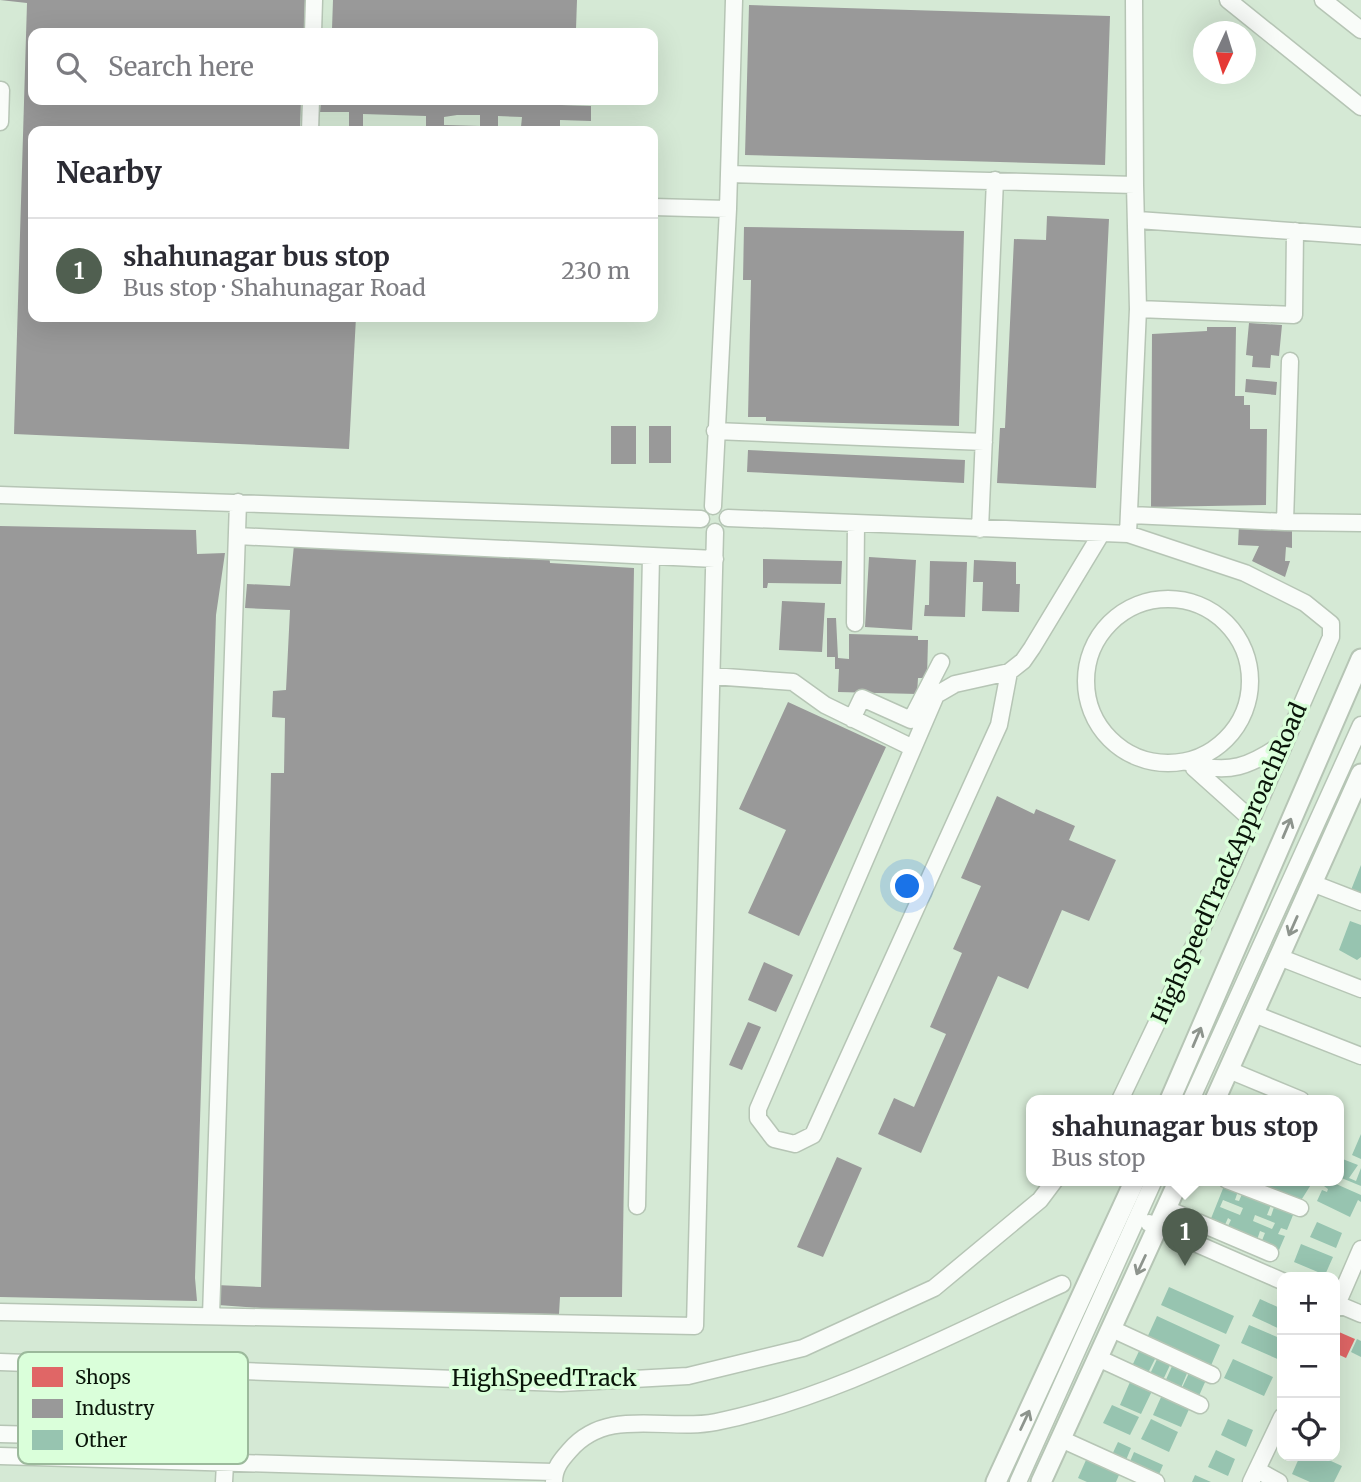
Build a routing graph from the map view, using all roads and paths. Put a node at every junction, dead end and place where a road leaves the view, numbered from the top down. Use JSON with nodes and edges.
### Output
{"nodes":[{"id":1,"x":314,"y":0,"type":"edge"},
{"id":2,"x":734,"y":0,"type":"edge"},
{"id":3,"x":1134,"y":0,"type":"edge"},
{"id":4,"x":1228,"y":0,"type":"edge"},
{"id":5,"x":1323,"y":0,"type":"edge"},
{"id":6,"x":313,"y":28,"type":"edge"},
{"id":7,"x":1361,"y":30,"type":"edge"},
{"id":8,"x":1,"y":90,"type":"edge"},
{"id":9,"x":311,"y":105,"type":"edge"},
{"id":10,"x":1361,"y":107,"type":"edge"},
{"id":11,"x":0,"y":122,"type":"edge"},
{"id":12,"x":310,"y":126,"type":"edge"},
{"id":13,"x":729,"y":174,"type":"junction"},
{"id":14,"x":995,"y":180,"type":"junction"},
{"id":15,"x":1135,"y":185,"type":"junction"},
{"id":16,"x":658,"y":207,"type":"edge"},
{"id":17,"x":728,"y":209,"type":"junction"},
{"id":18,"x":1138,"y":220,"type":"junction"},
{"id":19,"x":1295,"y":231,"type":"junction"},
{"id":20,"x":1361,"y":236,"type":"edge"},
{"id":21,"x":1138,"y":309,"type":"junction"},
{"id":22,"x":1290,"y":361,"type":"dead end"},
{"id":23,"x":716,"y":431,"type":"junction"},
{"id":24,"x":984,"y":442,"type":"junction"},
{"id":25,"x":0,"y":495,"type":"edge"},
{"id":26,"x":238,"y":502,"type":"junction"},
{"id":27,"x":713,"y":506,"type":"junction"},
{"id":28,"x":1131,"y":515,"type":"junction"},
{"id":29,"x":728,"y":518,"type":"junction"},
{"id":30,"x":701,"y":519,"type":"junction"},
{"id":31,"x":1285,"y":522,"type":"junction"},
{"id":32,"x":1361,"y":523,"type":"edge"},
{"id":33,"x":856,"y":524,"type":"junction"},
{"id":34,"x":980,"y":529,"type":"junction"},
{"id":35,"x":715,"y":532,"type":"junction"},
{"id":36,"x":1101,"y":534,"type":"junction"},
{"id":37,"x":1128,"y":534,"type":"junction"},
{"id":38,"x":237,"y":536,"type":"junction"},
{"id":39,"x":651,"y":556,"type":"junction"},
{"id":40,"x":715,"y":559,"type":"junction"},
{"id":41,"x":855,"y":623,"type":"dead end"},
{"id":42,"x":1361,"y":659,"type":"edge"},
{"id":43,"x":941,"y":662,"type":"dead end"},
{"id":44,"x":1009,"y":672,"type":"junction"},
{"id":45,"x":712,"y":676,"type":"junction"},
{"id":46,"x":852,"y":719,"type":"junction"},
{"id":47,"x":1361,"y":724,"type":"edge"},
{"id":48,"x":1286,"y":742,"type":"junction"},
{"id":49,"x":913,"y":748,"type":"junction"},
{"id":50,"x":1187,"y":762,"type":"junction"},
{"id":51,"x":1361,"y":774,"type":"edge"},
{"id":52,"x":1355,"y":803,"type":"edge"},
{"id":53,"x":1252,"y":820,"type":"junction"},
{"id":54,"x":1312,"y":883,"type":"junction"},
{"id":55,"x":1361,"y":902,"type":"edge"},
{"id":56,"x":1279,"y":957,"type":"junction"},
{"id":57,"x":1361,"y":989,"type":"edge"},
{"id":58,"x":1254,"y":1014,"type":"junction"},
{"id":59,"x":1361,"y":1056,"type":"edge"},
{"id":60,"x":1229,"y":1070,"type":"junction"},
{"id":61,"x":1122,"y":1095,"type":"edge"},
{"id":62,"x":1172,"y":1095,"type":"edge"},
{"id":63,"x":1193,"y":1095,"type":"edge"},
{"id":64,"x":1217,"y":1095,"type":"edge"},
{"id":65,"x":1289,"y":1095,"type":"edge"},
{"id":66,"x":1050,"y":1186,"type":"edge"},
{"id":67,"x":1134,"y":1186,"type":"edge"},
{"id":68,"x":1150,"y":1186,"type":"edge"},
{"id":69,"x":1177,"y":1186,"type":"edge"},
{"id":70,"x":1243,"y":1186,"type":"edge"},
{"id":71,"x":637,"y":1206,"type":"dead end"},
{"id":72,"x":1300,"y":1208,"type":"dead end"},
{"id":73,"x":1130,"y":1214,"type":"junction"},
{"id":74,"x":1163,"y":1218,"type":"junction"},
{"id":75,"x":1361,"y":1250,"type":"edge"},
{"id":76,"x":1270,"y":1253,"type":"dead end"},
{"id":77,"x":1277,"y":1278,"type":"edge"},
{"id":78,"x":1062,"y":1284,"type":"dead end"},
{"id":79,"x":1340,"y":1295,"type":"edge"},
{"id":80,"x":1340,"y":1308,"type":"edge"},
{"id":81,"x":0,"y":1312,"type":"edge"},
{"id":82,"x":1361,"y":1314,"type":"edge"},
{"id":83,"x":211,"y":1316,"type":"junction"},
{"id":84,"x":1112,"y":1329,"type":"junction"},
{"id":85,"x":1098,"y":1358,"type":"junction"},
{"id":86,"x":0,"y":1363,"type":"edge"},
{"id":87,"x":18,"y":1364,"type":"edge"},
{"id":88,"x":248,"y":1372,"type":"edge"},
{"id":89,"x":1212,"y":1375,"type":"dead end"},
{"id":90,"x":1200,"y":1405,"type":"dead end"},
{"id":91,"x":1277,"y":1428,"type":"edge"},
{"id":92,"x":0,"y":1434,"type":"edge"},
{"id":93,"x":18,"y":1434,"type":"edge"},
{"id":94,"x":1061,"y":1439,"type":"junction"},
{"id":95,"x":0,"y":1457,"type":"edge"},
{"id":96,"x":18,"y":1458,"type":"edge"},
{"id":97,"x":225,"y":1464,"type":"joint"},
{"id":98,"x":1254,"y":1476,"type":"edge"},
{"id":99,"x":554,"y":1477,"type":"edge"},
{"id":100,"x":225,"y":1482,"type":"edge"},
{"id":101,"x":996,"y":1482,"type":"edge"},
{"id":102,"x":1018,"y":1482,"type":"edge"},
{"id":103,"x":1041,"y":1482,"type":"edge"},
{"id":104,"x":1156,"y":1482,"type":"edge"},
{"id":105,"x":1279,"y":1482,"type":"edge"}],
"edges":[{"from":1,"to":6,"type":"street"},
{"from":2,"to":13,"type":"street"},
{"from":3,"to":15,"type":"street"},
{"from":4,"to":10,"type":"street"},
{"from":5,"to":7,"type":"street"},
{"from":8,"to":11,"type":"street"},
{"from":9,"to":12,"type":"street"},
{"from":13,"to":14,"type":"street"},
{"from":13,"to":17,"type":"street"},
{"from":14,"to":15,"type":"street"},
{"from":14,"to":24,"type":"street"},
{"from":15,"to":18,"type":"street"},
{"from":16,"to":17,"type":"street"},
{"from":17,"to":23,"type":"street"},
{"from":18,"to":19,"type":"street"},
{"from":18,"to":21,"type":"street"},
{"from":19,"to":20,"type":"street"},
{"from":19,"to":21,"type":"street"},
{"from":21,"to":28,"type":"street"},
{"from":22,"to":31,"type":"street"},
{"from":23,"to":24,"type":"street"},
{"from":23,"to":27,"type":"street"},
{"from":24,"to":34,"type":"street"},
{"from":25,"to":26,"type":"street"},
{"from":26,"to":30,"type":"street"},
{"from":26,"to":38,"type":"street"},
{"from":27,"to":29,"type":"street"},
{"from":27,"to":30,"type":"street"},
{"from":28,"to":31,"type":"street"},
{"from":28,"to":37,"type":"street"},
{"from":29,"to":33,"type":"street"},
{"from":29,"to":35,"type":"street"},
{"from":30,"to":35,"type":"street"},
{"from":31,"to":32,"type":"street"},
{"from":33,"to":34,"type":"street"},
{"from":33,"to":41,"type":"street"},
{"from":34,"to":36,"type":"street"},
{"from":35,"to":40,"type":"street"},
{"from":36,"to":37,"type":"street"},
{"from":36,"to":44,"type":"street"},
{"from":37,"to":48,"type":"street","name":"HighSpeedTrackApproachRoad"},
{"from":38,"to":39,"type":"street"},
{"from":38,"to":83,"type":"street"},
{"from":39,"to":40,"type":"street"},
{"from":39,"to":71,"type":"street"},
{"from":40,"to":45,"type":"street"},
{"from":62,"to":42,"type":"main road","one_way":true},
{"from":43,"to":46,"type":"street"},
{"from":44,"to":49,"type":"street"},
{"from":44,"to":49,"type":"street"},
{"from":45,"to":46,"type":"street"},
{"from":45,"to":83,"type":"street"},
{"from":46,"to":49,"type":"street"},
{"from":47,"to":63,"type":"street"},
{"from":48,"to":50,"type":"street"},
{"from":48,"to":53,"type":"street","name":"HighSpeedTrackApproachRoad"},
{"from":50,"to":50,"type":"street"},
{"from":50,"to":53,"type":"street"},
{"from":51,"to":52,"type":"main road"},
{"from":52,"to":54,"type":"main road"},
{"from":53,"to":61,"type":"street","name":"HighSpeedTrackApproachRoad"},
{"from":54,"to":55,"type":"street"},
{"from":54,"to":56,"type":"main road","one_way":true},
{"from":56,"to":57,"type":"street"},
{"from":56,"to":58,"type":"main road"},
{"from":58,"to":59,"type":"street"},
{"from":58,"to":60,"type":"main road"},
{"from":60,"to":64,"type":"main road"},
{"from":60,"to":65,"type":"street"},
{"from":66,"to":88,"type":"street","name":"HighSpeedTrack"},
{"from":67,"to":73,"type":"main road"},
{"from":68,"to":73,"type":"street"},
{"from":69,"to":74,"type":"main road"},
{"from":70,"to":72,"type":"street"},
{"from":73,"to":74,"type":"street"},
{"from":101,"to":73,"type":"main road","one_way":true},
{"from":73,"to":102,"type":"street"},
{"from":74,"to":76,"type":"street"},
{"from":74,"to":77,"type":"street"},
{"from":74,"to":84,"type":"main road","one_way":true},
{"from":75,"to":79,"type":"street"},
{"from":78,"to":99,"type":"street"},
{"from":80,"to":82,"type":"street"},
{"from":81,"to":83,"type":"street"},
{"from":84,"to":85,"type":"main road"},
{"from":84,"to":89,"type":"street"},
{"from":85,"to":90,"type":"street"},
{"from":85,"to":94,"type":"main road"},
{"from":86,"to":87,"type":"street","name":"HighSpeedTrack"},
{"from":91,"to":98,"type":"street"},
{"from":92,"to":93,"type":"street"},
{"from":94,"to":103,"type":"main road"},
{"from":94,"to":104,"type":"street"},
{"from":95,"to":96,"type":"street"},
{"from":97,"to":99,"type":"street"},
{"from":97,"to":100,"type":"street"},
{"from":98,"to":105,"type":"street"}]}
